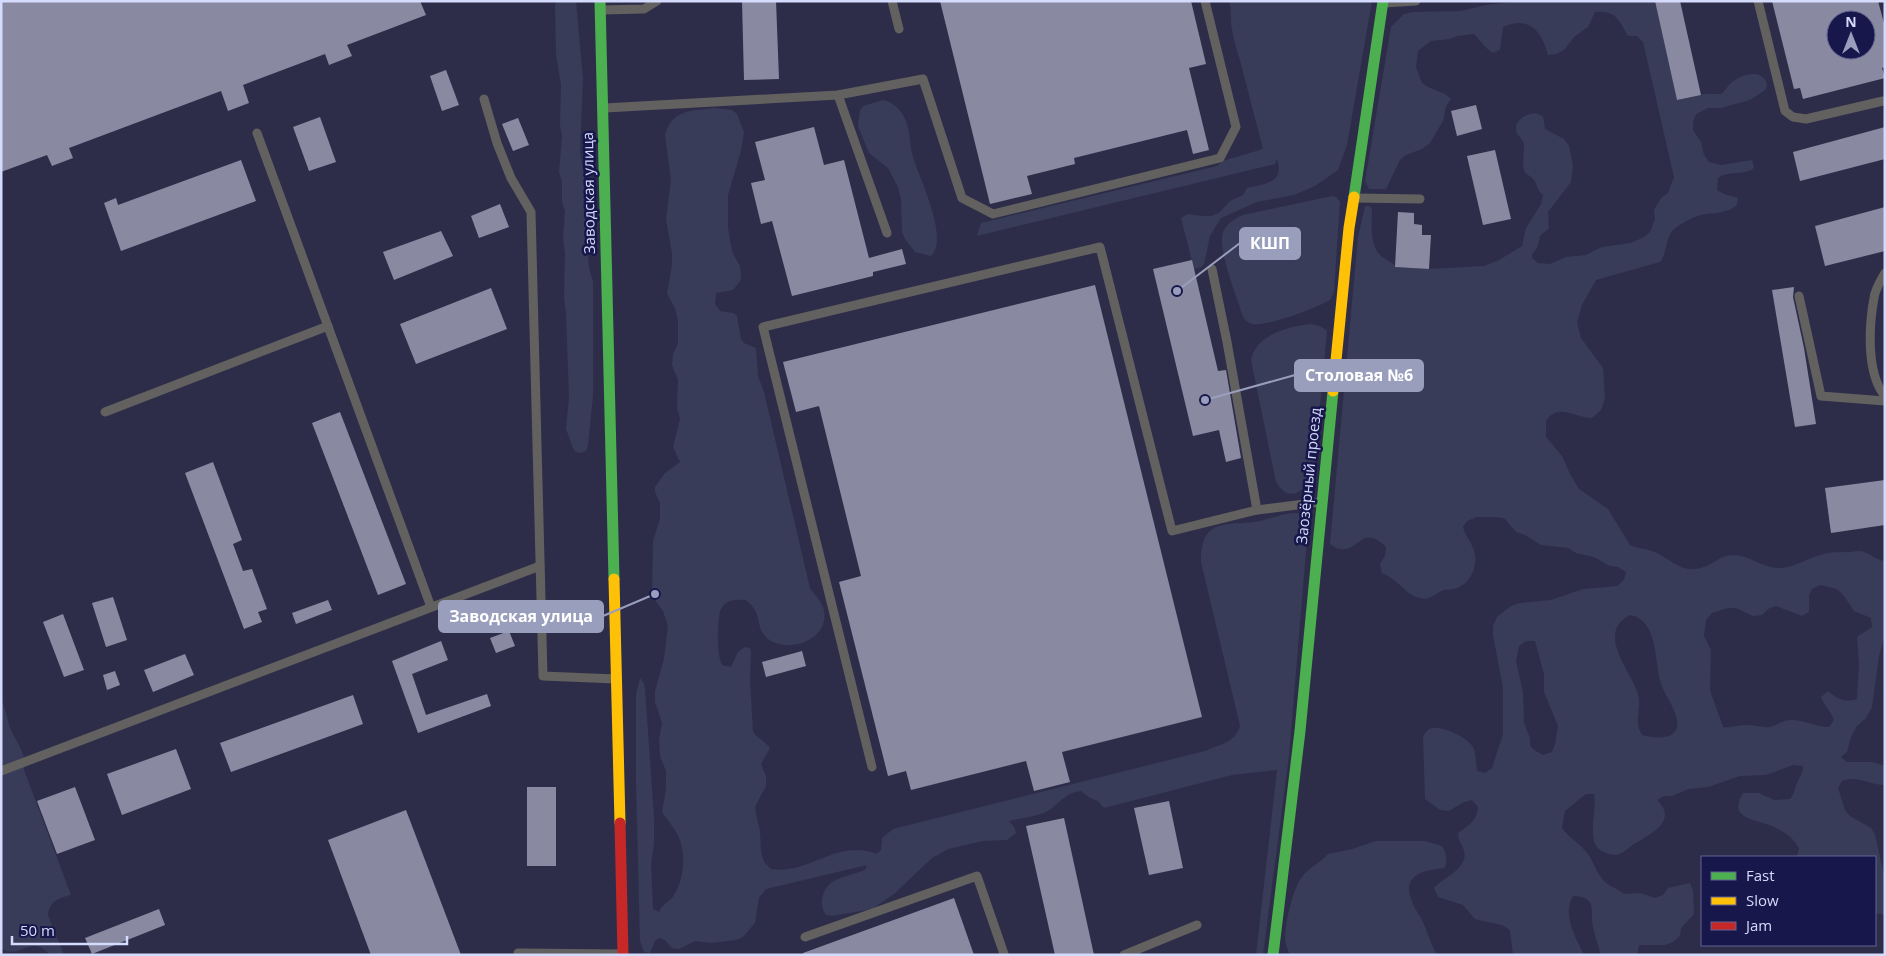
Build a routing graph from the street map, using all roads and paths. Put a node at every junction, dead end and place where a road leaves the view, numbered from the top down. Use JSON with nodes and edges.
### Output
{"nodes":[{"id":1,"x":657,"y":1,"type":"edge"},
{"id":2,"x":892,"y":1,"type":"edge"},
{"id":3,"x":1205,"y":1,"type":"edge"},
{"id":4,"x":1416,"y":1,"type":"edge"},
{"id":5,"x":1758,"y":1,"type":"edge"},
{"id":6,"x":1383,"y":2,"type":"edge"},
{"id":7,"x":600,"y":6,"type":"edge"},
{"id":8,"x":898,"y":29,"type":"dead end"},
{"id":9,"x":838,"y":95,"type":"junction"},
{"id":10,"x":484,"y":99,"type":"dead end"},
{"id":11,"x":1883,"y":101,"type":"dead end"},
{"id":12,"x":602,"y":108,"type":"junction"},
{"id":13,"x":257,"y":133,"type":"dead end"},
{"id":14,"x":1353,"y":198,"type":"junction"},
{"id":15,"x":1420,"y":199,"type":"dead end"},
{"id":16,"x":887,"y":233,"type":"dead end"},
{"id":17,"x":1212,"y":269,"type":"dead end"},
{"id":18,"x":1885,"y":273,"type":"edge"},
{"id":19,"x":1799,"y":296,"type":"dead end"},
{"id":20,"x":328,"y":326,"type":"junction"},
{"id":21,"x":1885,"y":396,"type":"edge"},
{"id":22,"x":1885,"y":401,"type":"edge"},
{"id":23,"x":105,"y":412,"type":"dead end"},
{"id":24,"x":1321,"y":502,"type":"junction"},
{"id":25,"x":1257,"y":510,"type":"junction"},
{"id":26,"x":540,"y":566,"type":"junction"},
{"id":27,"x":431,"y":607,"type":"junction"},
{"id":28,"x":616,"y":679,"type":"junction"},
{"id":29,"x":872,"y":768,"type":"dead end"},
{"id":30,"x":1,"y":771,"type":"edge"},
{"id":31,"x":1197,"y":925,"type":"dead end"},
{"id":32,"x":805,"y":937,"type":"dead end"},
{"id":33,"x":518,"y":952,"type":"dead end"},
{"id":34,"x":623,"y":954,"type":"edge"},
{"id":35,"x":1003,"y":955,"type":"edge"},
{"id":36,"x":1124,"y":955,"type":"edge"},
{"id":37,"x":1274,"y":955,"type":"edge"}],
"edges":[{"from":1,"to":7,"type":"lane"},
{"from":2,"to":8,"type":"lane"},
{"from":3,"to":9,"type":"lane"},
{"from":4,"to":6,"type":"lane"},
{"from":5,"to":11,"type":"lane"},
{"from":6,"to":14,"type":"street","name":"Заозёрный проезд"},
{"from":7,"to":12,"type":"street","name":"Заводская улица"},
{"from":9,"to":12,"type":"lane"},
{"from":9,"to":16,"type":"lane"},
{"from":10,"to":26,"type":"lane"},
{"from":12,"to":28,"type":"street","name":"Заводская улица"},
{"from":13,"to":20,"type":"lane"},
{"from":14,"to":15,"type":"lane"},
{"from":14,"to":24,"type":"street","name":"Заозёрный проезд"},
{"from":17,"to":25,"type":"lane"},
{"from":18,"to":21,"type":"lane"},
{"from":19,"to":22,"type":"lane"},
{"from":20,"to":23,"type":"lane"},
{"from":20,"to":27,"type":"lane"},
{"from":24,"to":25,"type":"lane"},
{"from":24,"to":37,"type":"street","name":"Заозёрный проезд"},
{"from":25,"to":29,"type":"lane"},
{"from":26,"to":27,"type":"lane"},
{"from":26,"to":28,"type":"lane"},
{"from":27,"to":30,"type":"lane"},
{"from":28,"to":34,"type":"street","name":"Заводская улица"},
{"from":31,"to":36,"type":"lane"},
{"from":32,"to":35,"type":"lane"},
{"from":33,"to":34,"type":"lane"}]}
